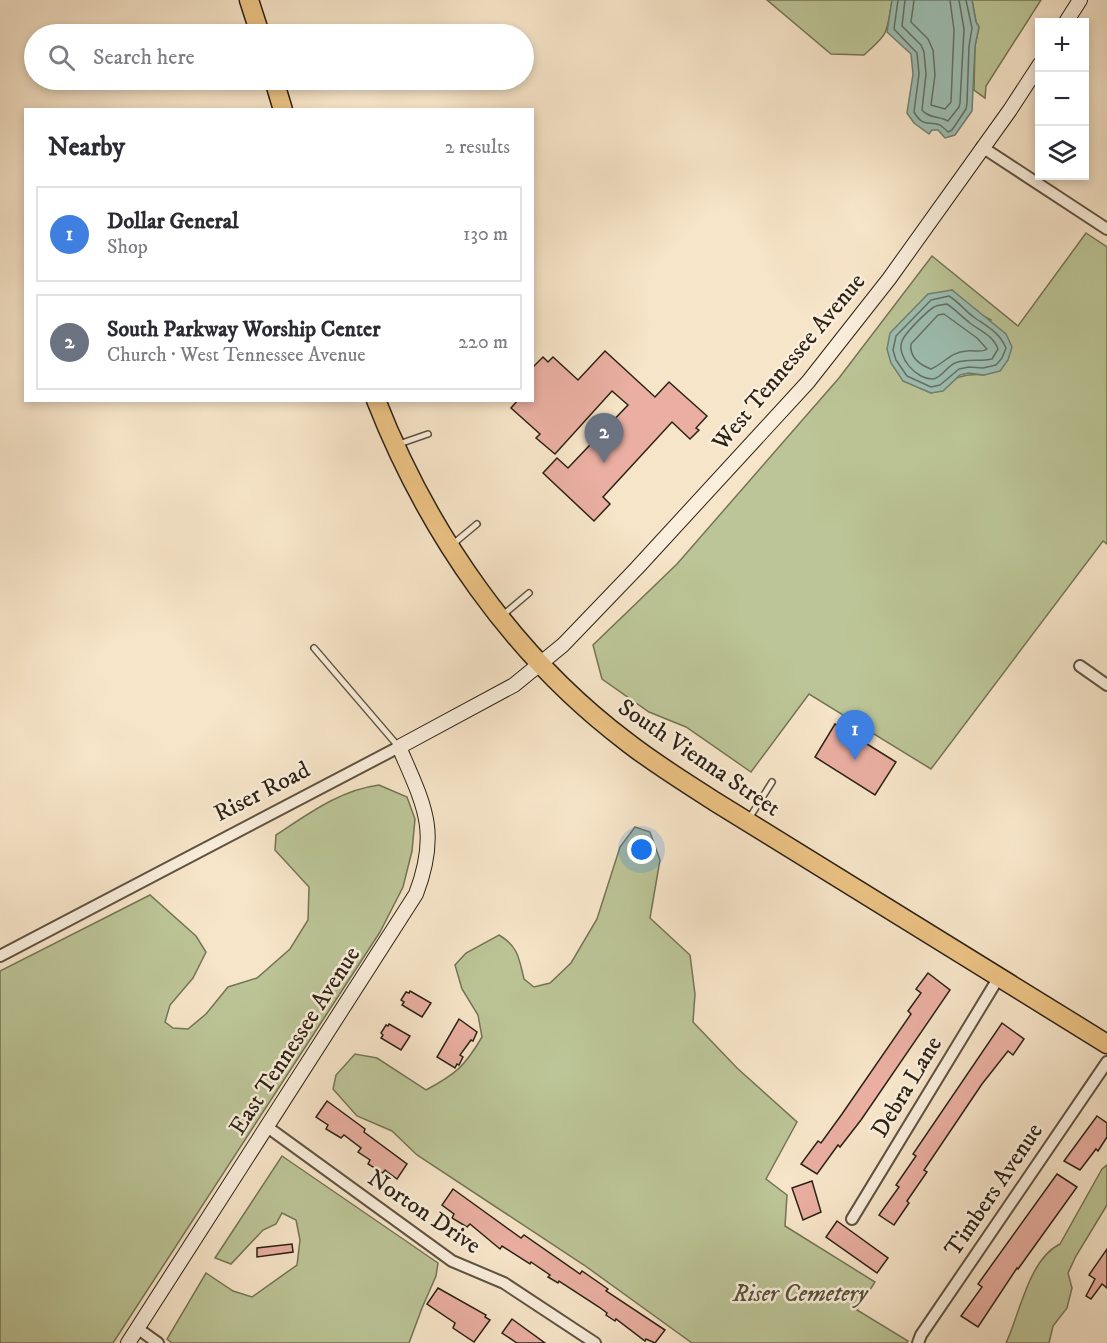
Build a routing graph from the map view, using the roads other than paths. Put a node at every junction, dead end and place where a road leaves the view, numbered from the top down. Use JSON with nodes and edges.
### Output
{"nodes":[{"id":1,"x":249,"y":0,"type":"edge"},
{"id":2,"x":1080,"y":0,"type":"edge"},
{"id":3,"x":1069,"y":18,"type":"edge"},
{"id":4,"x":257,"y":24,"type":"edge"},
{"id":5,"x":1035,"y":72,"type":"edge"},
{"id":6,"x":277,"y":90,"type":"edge"},
{"id":7,"x":282,"y":108,"type":"edge"},
{"id":8,"x":982,"y":147,"type":"junction"},
{"id":9,"x":1107,"y":230,"type":"edge"},
{"id":10,"x":377,"y":402,"type":"edge"},
{"id":11,"x":428,"y":434,"type":"dead end"},
{"id":12,"x":395,"y":446,"type":"junction"},
{"id":13,"x":477,"y":524,"type":"dead end"},
{"id":14,"x":450,"y":547,"type":"junction"},
{"id":15,"x":529,"y":593,"type":"dead end"},
{"id":16,"x":500,"y":618,"type":"junction"},
{"id":17,"x":314,"y":648,"type":"dead end"},
{"id":18,"x":541,"y":664,"type":"junction"},
{"id":19,"x":1080,"y":666,"type":"dead end"},
{"id":20,"x":1107,"y":685,"type":"edge"},
{"id":21,"x":399,"y":747,"type":"junction"},
{"id":22,"x":772,"y":782,"type":"dead end"},
{"id":23,"x":748,"y":822,"type":"junction"},
{"id":24,"x":0,"y":956,"type":"edge"},
{"id":25,"x":999,"y":977,"type":"junction"},
{"id":26,"x":1107,"y":1044,"type":"edge"},
{"id":27,"x":1107,"y":1062,"type":"edge"},
{"id":28,"x":266,"y":1126,"type":"junction"},
{"id":29,"x":852,"y":1219,"type":"dead end"},
{"id":30,"x":137,"y":1328,"type":"junction"},
{"id":31,"x":128,"y":1343,"type":"edge"},
{"id":32,"x":158,"y":1343,"type":"edge"},
{"id":33,"x":595,"y":1343,"type":"edge"},
{"id":34,"x":918,"y":1343,"type":"edge"}],
"edges":[{"from":1,"to":4,"type":"highway"},
{"from":2,"to":3,"type":"main road"},
{"from":5,"to":8,"type":"main road","name":"West Tennessee Avenue"},
{"from":6,"to":7,"type":"highway"},
{"from":8,"to":9,"type":"street"},
{"from":8,"to":18,"type":"main road","name":"West Tennessee Avenue"},
{"from":10,"to":12,"type":"highway","name":"South Vienna Street"},
{"from":11,"to":12,"type":"lane"},
{"from":12,"to":14,"type":"highway","name":"South Vienna Street"},
{"from":13,"to":14,"type":"lane"},
{"from":14,"to":16,"type":"highway","name":"South Vienna Street"},
{"from":15,"to":16,"type":"lane"},
{"from":16,"to":18,"type":"highway","name":"South Vienna Street"},
{"from":17,"to":21,"type":"lane"},
{"from":18,"to":21,"type":"main road","name":"Riser Road"},
{"from":18,"to":23,"type":"highway","name":"South Vienna Street"},
{"from":19,"to":20,"type":"street"},
{"from":21,"to":24,"type":"street","name":"Riser Road"},
{"from":21,"to":28,"type":"main road","name":"East Tennessee Avenue"},
{"from":22,"to":23,"type":"lane"},
{"from":23,"to":25,"type":"highway","name":"South Vienna Street"},
{"from":25,"to":26,"type":"highway","name":"South Vienna Street"},
{"from":25,"to":29,"type":"street","name":"Debra Lane"},
{"from":27,"to":34,"type":"street","name":"Timbers Avenue"},
{"from":28,"to":30,"type":"main road","name":"East Tennessee Avenue"},
{"from":28,"to":33,"type":"street","name":"Norton Drive"},
{"from":30,"to":31,"type":"main road","name":"East Tennessee Avenue"},
{"from":30,"to":32,"type":"street"}]}
